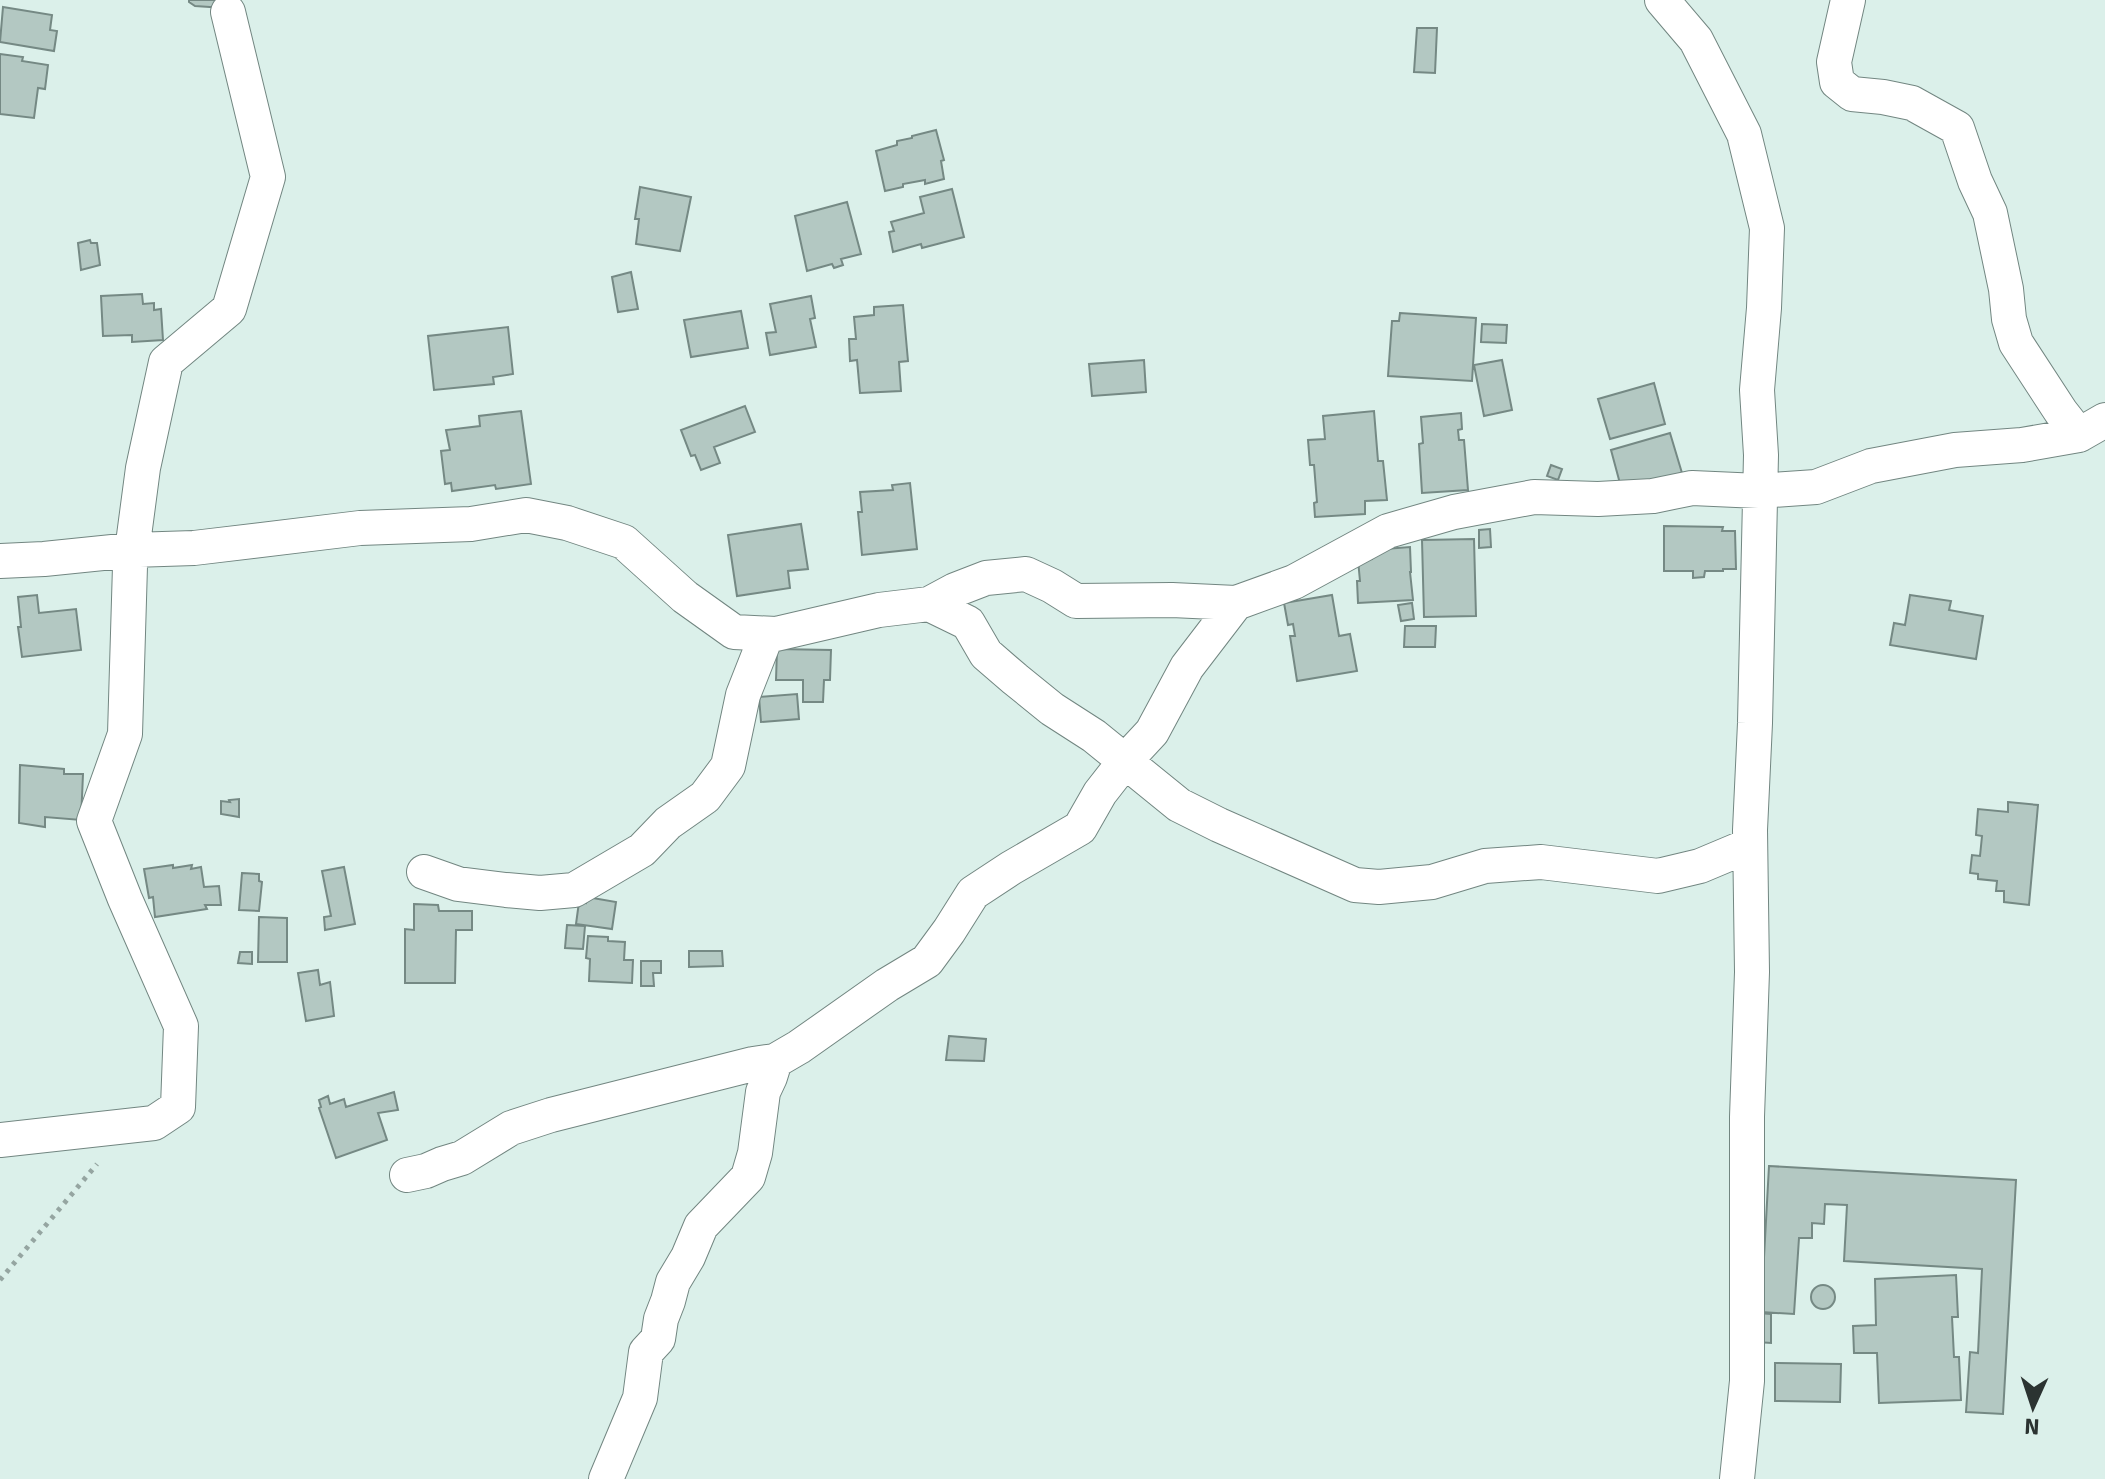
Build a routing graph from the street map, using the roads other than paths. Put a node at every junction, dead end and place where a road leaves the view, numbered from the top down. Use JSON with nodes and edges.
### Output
{"nodes":[{"id":1,"x":1662,"y":0,"type":"edge"},
{"id":2,"x":1848,"y":0,"type":"edge"},
{"id":3,"x":228,"y":12,"type":"dead end"},
{"id":4,"x":2092,"y":427,"type":"edge"},
{"id":5,"x":1759,"y":491,"type":"junction"},
{"id":6,"x":132,"y":550,"type":"junction"},
{"id":7,"x":0,"y":561,"type":"edge"},
{"id":8,"x":1236,"y":603,"type":"junction"},
{"id":9,"x":929,"y":604,"type":"junction"},
{"id":10,"x":767,"y":634,"type":"junction"},
{"id":11,"x":1125,"y":761,"type":"junction"},
{"id":12,"x":1750,"y":845,"type":"junction"},
{"id":13,"x":424,"y":872,"type":"dead end"},
{"id":14,"x":775,"y":1061,"type":"junction"},
{"id":15,"x":0,"y":1140,"type":"edge"},
{"id":16,"x":407,"y":1175,"type":"dead end"},
{"id":17,"x":606,"y":1479,"type":"edge"},
{"id":18,"x":1737,"y":1479,"type":"edge"}],
"edges":[{"from":1,"to":5,"type":"street"},
{"from":2,"to":4,"type":"street"},
{"from":3,"to":6,"type":"street"},
{"from":4,"to":5,"type":"street"},
{"from":5,"to":8,"type":"street"},
{"from":5,"to":12,"type":"street"},
{"from":6,"to":7,"type":"street"},
{"from":6,"to":10,"type":"street"},
{"from":6,"to":15,"type":"street"},
{"from":8,"to":9,"type":"street"},
{"from":8,"to":11,"type":"street"},
{"from":9,"to":10,"type":"street"},
{"from":9,"to":11,"type":"street"},
{"from":10,"to":13,"type":"street"},
{"from":11,"to":12,"type":"street"},
{"from":11,"to":14,"type":"street"},
{"from":12,"to":18,"type":"street"},
{"from":14,"to":16,"type":"street"},
{"from":14,"to":17,"type":"street"}]}
